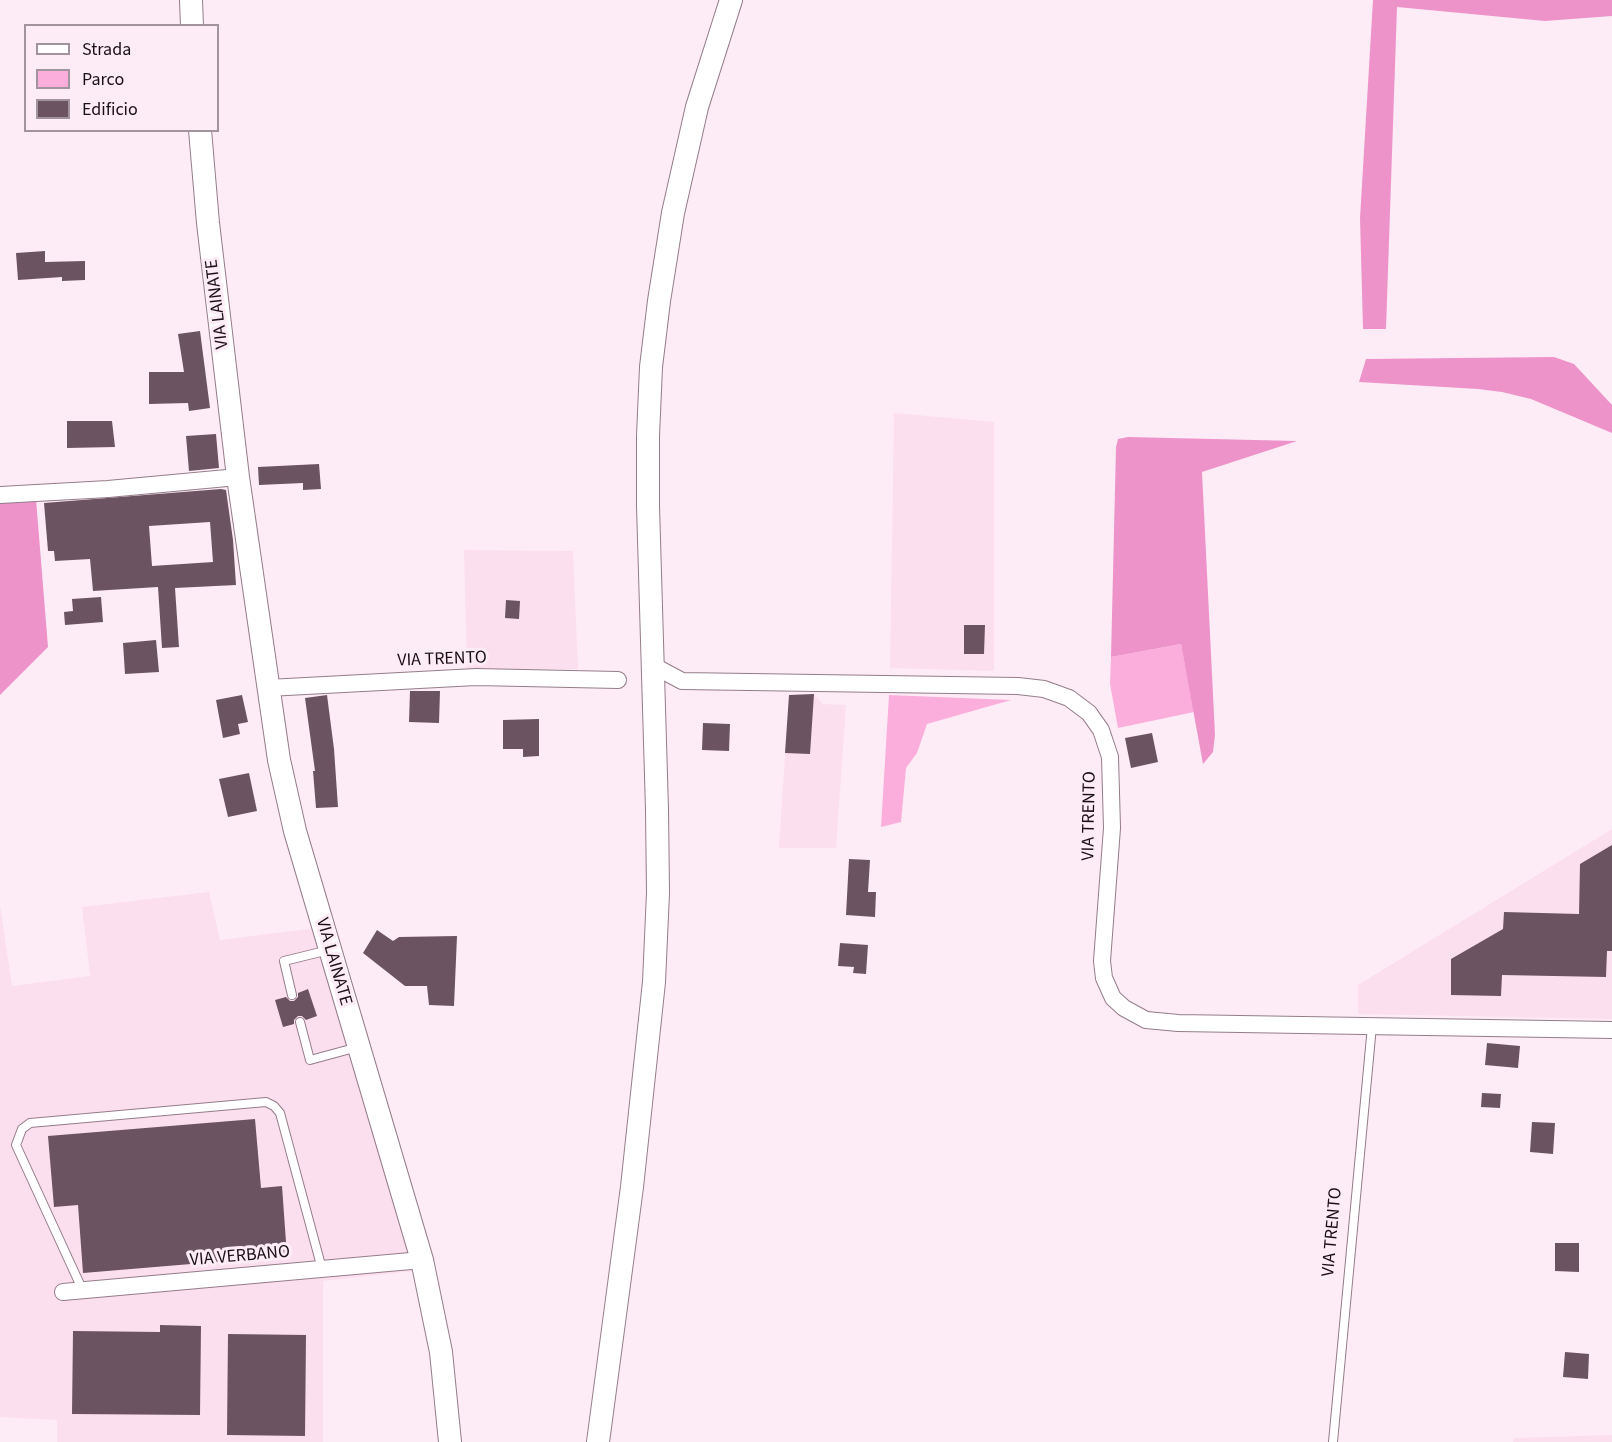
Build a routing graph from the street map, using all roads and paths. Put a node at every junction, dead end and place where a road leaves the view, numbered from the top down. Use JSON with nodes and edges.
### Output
{"nodes":[{"id":1,"x":191,"y":0,"type":"edge"},
{"id":2,"x":731,"y":0,"type":"edge"},
{"id":3,"x":192,"y":24,"type":"edge"},
{"id":4,"x":200,"y":132,"type":"edge"},
{"id":5,"x":238,"y":477,"type":"junction"},
{"id":6,"x":0,"y":495,"type":"edge"},
{"id":7,"x":654,"y":666,"type":"junction"},
{"id":8,"x":618,"y":680,"type":"dead end"},
{"id":9,"x":682,"y":681,"type":"junction"},
{"id":10,"x":268,"y":688,"type":"junction"},
{"id":11,"x":655,"y":697,"type":"junction"},
{"id":12,"x":330,"y":950,"type":"junction"},
{"id":13,"x":292,"y":994,"type":"dead end"},
{"id":14,"x":300,"y":1022,"type":"dead end"},
{"id":15,"x":1372,"y":1025,"type":"junction"},
{"id":16,"x":1612,"y":1029,"type":"edge"},
{"id":17,"x":358,"y":1047,"type":"junction"},
{"id":18,"x":422,"y":1260,"type":"junction"},
{"id":19,"x":322,"y":1269,"type":"junction"},
{"id":20,"x":83,"y":1291,"type":"junction"},
{"id":21,"x":63,"y":1292,"type":"dead end"},
{"id":22,"x":450,"y":1442,"type":"edge"},
{"id":23,"x":598,"y":1442,"type":"edge"},
{"id":24,"x":1333,"y":1442,"type":"edge"}],
"edges":[{"from":1,"to":3,"type":"main road"},
{"from":2,"to":7,"type":"main road"},
{"from":4,"to":5,"type":"main road","name":"VIA LAINATE"},
{"from":5,"to":6,"type":"street"},
{"from":5,"to":10,"type":"main road","name":"VIA LAINATE"},
{"from":7,"to":9,"type":"street"},
{"from":7,"to":11,"type":"main road"},
{"from":8,"to":10,"type":"street","name":"VIA TRENTO"},
{"from":9,"to":11,"type":"street"},
{"from":9,"to":15,"type":"street","name":"VIA TRENTO"},
{"from":10,"to":12,"type":"main road","name":"VIA LAINATE"},
{"from":11,"to":23,"type":"main road"},
{"from":12,"to":13,"type":"lane"},
{"from":12,"to":17,"type":"main road","name":"VIA LAINATE"},
{"from":14,"to":17,"type":"lane"},
{"from":15,"to":16,"type":"street","name":"VIA TRENTO"},
{"from":15,"to":24,"type":"lane","name":"VIA TRENTO"},
{"from":17,"to":18,"type":"main road","name":"VIA LAINATE"},
{"from":18,"to":19,"type":"street","name":"VIA VERBANO"},
{"from":18,"to":22,"type":"main road","name":"VIA LAINATE"},
{"from":19,"to":20,"type":"street","name":"VIA VERBANO"},
{"from":19,"to":20,"type":"lane"},
{"from":20,"to":21,"type":"street","name":"VIA VERBANO"}]}
